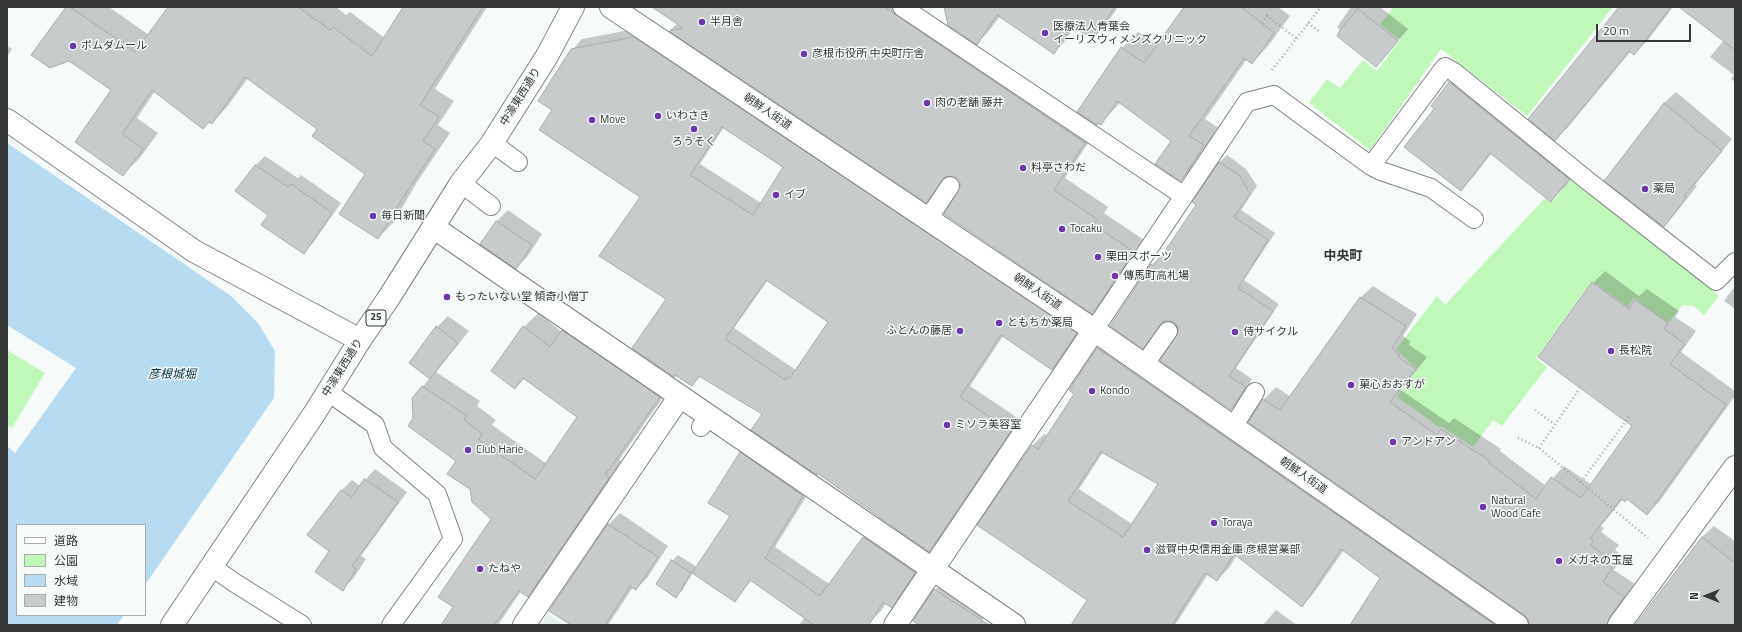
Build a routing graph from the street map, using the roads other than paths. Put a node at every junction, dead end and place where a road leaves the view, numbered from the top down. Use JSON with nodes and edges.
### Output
{"nodes":[{"id":1,"x":573,"y":7,"type":"edge"},
{"id":2,"x":611,"y":7,"type":"edge"},
{"id":3,"x":902,"y":7,"type":"edge"},
{"id":4,"x":7,"y":120,"type":"edge"},
{"id":5,"x":492,"y":143,"type":"junction"},
{"id":6,"x":518,"y":162,"type":"dead end"},
{"id":7,"x":1371,"y":166,"type":"junction"},
{"id":8,"x":461,"y":183,"type":"junction"},
{"id":9,"x":950,"y":186,"type":"dead end"},
{"id":10,"x":1184,"y":196,"type":"junction"},
{"id":11,"x":491,"y":206,"type":"dead end"},
{"id":12,"x":928,"y":219,"type":"junction"},
{"id":13,"x":1474,"y":219,"type":"dead end"},
{"id":14,"x":433,"y":227,"type":"junction"},
{"id":15,"x":1735,"y":262,"type":"edge"},
{"id":16,"x":1094,"y":330,"type":"junction"},
{"id":17,"x":1168,"y":331,"type":"dead end"},
{"id":18,"x":360,"y":340,"type":"junction"},
{"id":19,"x":1144,"y":365,"type":"junction"},
{"id":20,"x":328,"y":392,"type":"junction"},
{"id":21,"x":1255,"y":392,"type":"dead end"},
{"id":22,"x":680,"y":396,"type":"junction"},
{"id":23,"x":1233,"y":427,"type":"junction"},
{"id":24,"x":1731,"y":480,"type":"edge"},
{"id":25,"x":212,"y":567,"type":"junction"},
{"id":26,"x":932,"y":569,"type":"junction"},
{"id":27,"x":1019,"y":622,"type":"edge"},
{"id":28,"x":172,"y":625,"type":"edge"},
{"id":29,"x":302,"y":625,"type":"edge"},
{"id":30,"x":391,"y":625,"type":"edge"},
{"id":31,"x":524,"y":625,"type":"edge"},
{"id":32,"x":895,"y":625,"type":"edge"},
{"id":33,"x":1517,"y":625,"type":"edge"},
{"id":34,"x":1619,"y":625,"type":"edge"}],
"edges":[{"from":1,"to":5,"type":"street","name":"中濠東西通り","number":"25"},
{"from":2,"to":12,"type":"street","name":"朝鮮人街道"},
{"from":3,"to":10,"type":"lane"},
{"from":4,"to":18,"type":"street"},
{"from":5,"to":6,"type":"lane"},
{"from":5,"to":8,"type":"street","name":"中濠東西通り","number":"25"},
{"from":7,"to":10,"type":"lane"},
{"from":7,"to":13,"type":"lane"},
{"from":7,"to":15,"type":"lane"},
{"from":8,"to":11,"type":"lane"},
{"from":8,"to":14,"type":"street","name":"中濠東西通り","number":"25"},
{"from":9,"to":12,"type":"lane"},
{"from":10,"to":16,"type":"lane"},
{"from":12,"to":16,"type":"street","name":"朝鮮人街道"},
{"from":14,"to":18,"type":"street","name":"中濠東西通り","number":"25"},
{"from":14,"to":22,"type":"street"},
{"from":16,"to":19,"type":"street","name":"朝鮮人街道"},
{"from":16,"to":26,"type":"street"},
{"from":17,"to":19,"type":"lane"},
{"from":18,"to":20,"type":"street","name":"中濠東西通り","number":"25"},
{"from":19,"to":23,"type":"street","name":"朝鮮人街道"},
{"from":20,"to":25,"type":"street","name":"中濠東西通り","number":"25"},
{"from":20,"to":30,"type":"lane"},
{"from":21,"to":23,"type":"lane"},
{"from":22,"to":26,"type":"street"},
{"from":22,"to":31,"type":"street"},
{"from":23,"to":33,"type":"street","name":"朝鮮人街道"},
{"from":24,"to":34,"type":"street"},
{"from":25,"to":28,"type":"street","name":"中濠東西通り","number":"25"},
{"from":25,"to":29,"type":"lane"},
{"from":26,"to":27,"type":"street"},
{"from":26,"to":32,"type":"street"}]}
